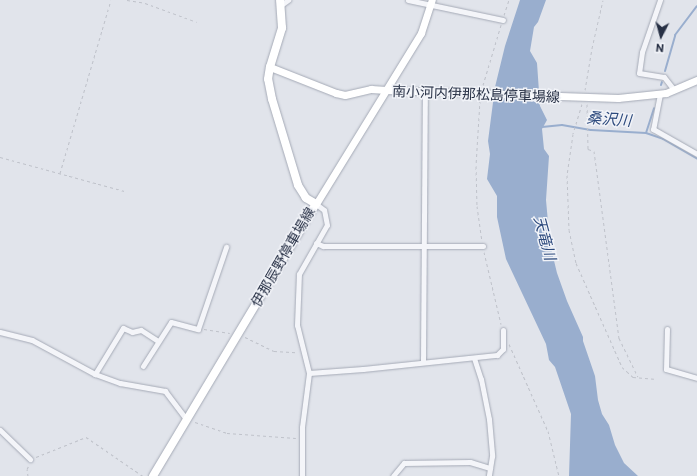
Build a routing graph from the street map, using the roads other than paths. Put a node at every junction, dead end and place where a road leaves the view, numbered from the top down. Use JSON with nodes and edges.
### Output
{"nodes":[{"id":1,"x":408,"y":0,"type":"edge"},
{"id":2,"x":660,"y":0,"type":"edge"},
{"id":3,"x":283,"y":2,"type":"edge"},
{"id":4,"x":431,"y":2,"type":"edge"},
{"id":5,"x":503,"y":20,"type":"road end"},
{"id":6,"x":270,"y":67,"type":"junction"},
{"id":7,"x":697,"y":80,"type":"edge"},
{"id":8,"x":386,"y":90,"type":"junction"},
{"id":9,"x":674,"y":90,"type":"junction"},
{"id":10,"x":425,"y":91,"type":"junction"},
{"id":11,"x":660,"y":94,"type":"junction"},
{"id":12,"x":697,"y":154,"type":"edge"},
{"id":13,"x":316,"y":204,"type":"junction"},
{"id":14,"x":316,"y":243,"type":"junction"},
{"id":15,"x":424,"y":245,"type":"junction"},
{"id":16,"x":483,"y":246,"type":"road end"},
{"id":17,"x":226,"y":247,"type":"dead end"},
{"id":18,"x":503,"y":330,"type":"road end"},
{"id":19,"x":667,"y":330,"type":"dead end"},
{"id":20,"x":0,"y":332,"type":"edge"},
{"id":21,"x":158,"y":341,"type":"junction"},
{"id":22,"x":474,"y":358,"type":"junction"},
{"id":23,"x":423,"y":362,"type":"junction"},
{"id":24,"x":142,"y":366,"type":"dead end"},
{"id":25,"x":310,"y":373,"type":"junction"},
{"id":26,"x":95,"y":374,"type":"junction"},
{"id":27,"x":697,"y":378,"type":"edge"},
{"id":28,"x":187,"y":420,"type":"junction"},
{"id":29,"x":0,"y":430,"type":"edge"},
{"id":30,"x":30,"y":460,"type":"road end"},
{"id":31,"x":490,"y":468,"type":"junction"},
{"id":32,"x":153,"y":476,"type":"edge"},
{"id":33,"x":302,"y":476,"type":"edge"},
{"id":34,"x":393,"y":476,"type":"edge"},
{"id":35,"x":489,"y":476,"type":"edge"}],
"edges":[{"from":1,"to":4,"type":"street"},
{"from":2,"to":9,"type":"street"},
{"from":3,"to":6,"type":"main road","name":"伊那辰野停車場線"},
{"from":4,"to":5,"type":"street"},
{"from":4,"to":8,"type":"main road"},
{"from":6,"to":8,"type":"main road"},
{"from":6,"to":13,"type":"main road","name":"伊那辰野停車場線"},
{"from":7,"to":9,"type":"main road","name":"南小河内伊那松島停車場線"},
{"from":8,"to":10,"type":"main road","name":"南小河内伊那松島停車場線"},
{"from":8,"to":13,"type":"main road","name":"南小河内伊那松島停車場線"},
{"from":9,"to":11,"type":"main road","name":"南小河内伊那松島停車場線"},
{"from":10,"to":11,"type":"main road","name":"南小河内伊那松島停車場線"},
{"from":10,"to":15,"type":"street"},
{"from":11,"to":12,"type":"street"},
{"from":13,"to":14,"type":"street"},
{"from":13,"to":28,"type":"main road","name":"伊那辰野停車場線"},
{"from":14,"to":15,"type":"street"},
{"from":14,"to":25,"type":"street"},
{"from":15,"to":16,"type":"street"},
{"from":15,"to":23,"type":"street"},
{"from":17,"to":21,"type":"street"},
{"from":18,"to":22,"type":"street"},
{"from":19,"to":27,"type":"street"},
{"from":20,"to":26,"type":"street"},
{"from":21,"to":24,"type":"street"},
{"from":21,"to":26,"type":"street"},
{"from":22,"to":23,"type":"street"},
{"from":22,"to":31,"type":"street"},
{"from":23,"to":25,"type":"street"},
{"from":25,"to":33,"type":"street"},
{"from":26,"to":28,"type":"street"},
{"from":28,"to":32,"type":"main road","name":"伊那辰野停車場線"},
{"from":29,"to":30,"type":"street"},
{"from":31,"to":34,"type":"street"},
{"from":31,"to":35,"type":"street"}]}
